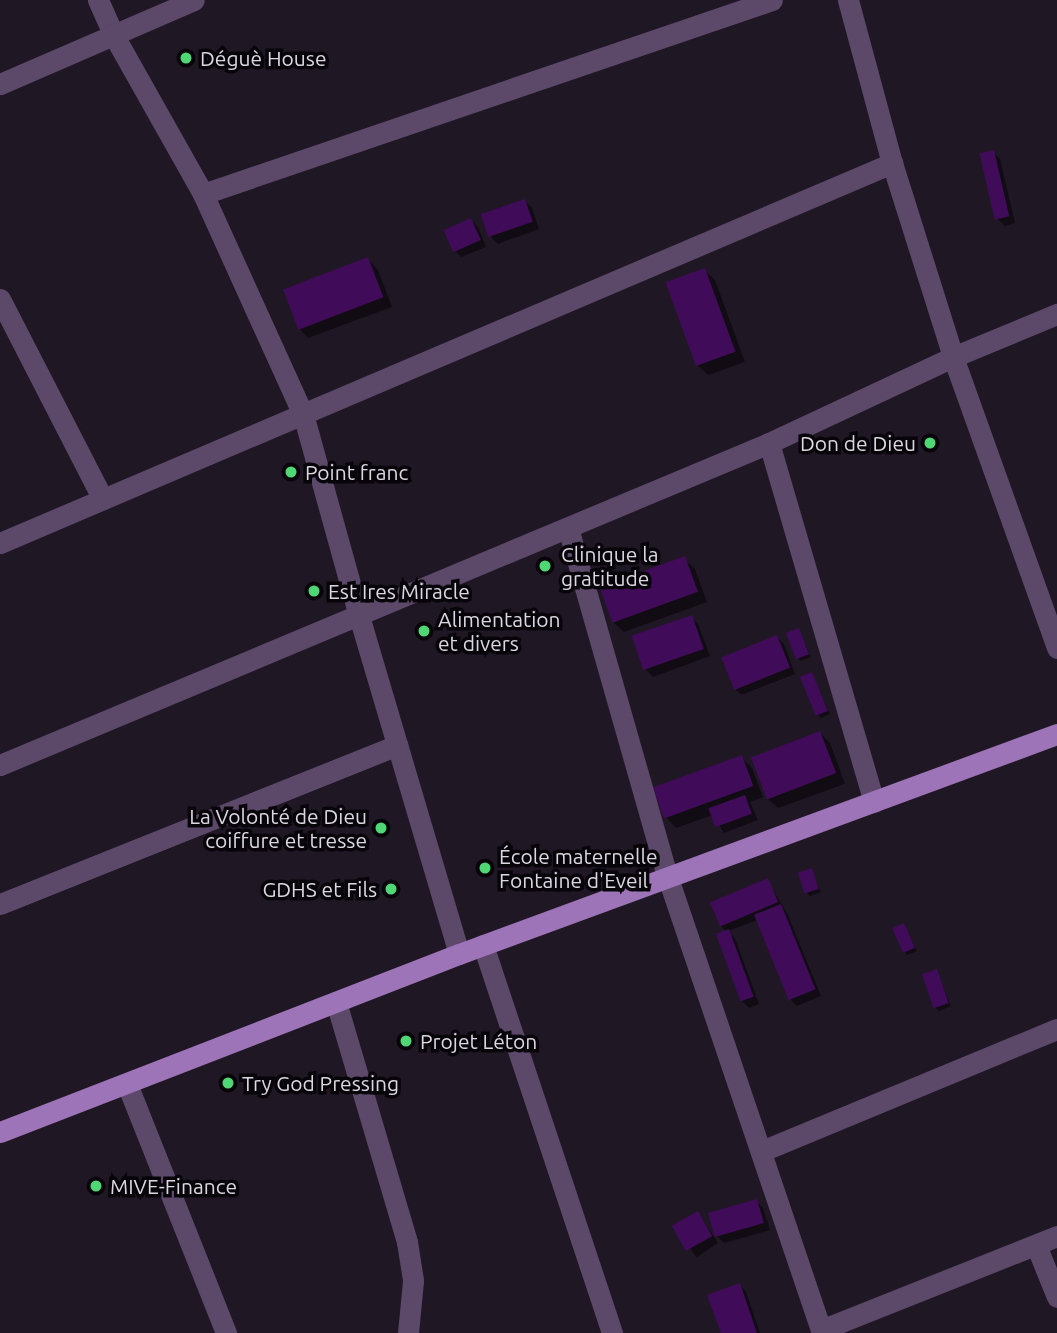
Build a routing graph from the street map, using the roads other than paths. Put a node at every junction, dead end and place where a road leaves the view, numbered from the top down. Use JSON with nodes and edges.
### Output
{"nodes":[{"id":1,"x":98,"y":0,"type":"edge"},
{"id":2,"x":194,"y":0,"type":"edge"},
{"id":3,"x":772,"y":0,"type":"edge"},
{"id":4,"x":848,"y":0,"type":"edge"},
{"id":5,"x":113,"y":34,"type":"junction"},
{"id":6,"x":0,"y":83,"type":"edge"},
{"id":7,"x":892,"y":163,"type":"junction"},
{"id":8,"x":203,"y":194,"type":"junction"},
{"id":9,"x":0,"y":299,"type":"edge"},
{"id":10,"x":1057,"y":314,"type":"edge"},
{"id":11,"x":953,"y":357,"type":"junction"},
{"id":12,"x":303,"y":414,"type":"junction"},
{"id":13,"x":769,"y":443,"type":"junction"},
{"id":14,"x":103,"y":499,"type":"junction"},
{"id":15,"x":569,"y":528,"type":"junction"},
{"id":16,"x":0,"y":543,"type":"edge"},
{"id":17,"x":359,"y":616,"type":"junction"},
{"id":18,"x":1057,"y":648,"type":"edge"},
{"id":19,"x":1057,"y":734,"type":"edge"},
{"id":20,"x":397,"y":745,"type":"junction"},
{"id":21,"x":0,"y":765,"type":"edge"},
{"id":22,"x":874,"y":802,"type":"junction"},
{"id":23,"x":668,"y":878,"type":"junction"},
{"id":24,"x":0,"y":904,"type":"edge"},
{"id":25,"x":483,"y":945,"type":"junction"},
{"id":26,"x":459,"y":954,"type":"junction"},
{"id":27,"x":336,"y":1002,"type":"junction"},
{"id":28,"x":1057,"y":1029,"type":"edge"},
{"id":29,"x":127,"y":1084,"type":"junction"},
{"id":30,"x":0,"y":1132,"type":"edge"},
{"id":31,"x":762,"y":1151,"type":"junction"},
{"id":32,"x":1057,"y":1236,"type":"edge"},
{"id":33,"x":1036,"y":1245,"type":"junction"},
{"id":34,"x":1057,"y":1297,"type":"edge"},
{"id":35,"x":822,"y":1331,"type":"edge"},
{"id":36,"x":226,"y":1333,"type":"edge"},
{"id":37,"x":408,"y":1333,"type":"edge"},
{"id":38,"x":612,"y":1333,"type":"edge"}],
"edges":[{"from":1,"to":5,"type":"street"},
{"from":2,"to":5,"type":"street"},
{"from":3,"to":8,"type":"street"},
{"from":4,"to":7,"type":"street"},
{"from":5,"to":6,"type":"street"},
{"from":5,"to":8,"type":"street"},
{"from":7,"to":11,"type":"street"},
{"from":7,"to":12,"type":"street"},
{"from":8,"to":12,"type":"street"},
{"from":9,"to":14,"type":"street"},
{"from":10,"to":11,"type":"street"},
{"from":11,"to":13,"type":"street"},
{"from":11,"to":18,"type":"street"},
{"from":12,"to":14,"type":"street"},
{"from":12,"to":17,"type":"street"},
{"from":13,"to":15,"type":"street"},
{"from":13,"to":22,"type":"street"},
{"from":14,"to":16,"type":"street"},
{"from":15,"to":17,"type":"street"},
{"from":15,"to":23,"type":"street"},
{"from":17,"to":20,"type":"street"},
{"from":17,"to":21,"type":"street"},
{"from":19,"to":22,"type":"main road"},
{"from":20,"to":24,"type":"street"},
{"from":20,"to":26,"type":"street"},
{"from":22,"to":23,"type":"main road"},
{"from":23,"to":25,"type":"main road"},
{"from":23,"to":31,"type":"street"},
{"from":25,"to":26,"type":"main road"},
{"from":25,"to":38,"type":"street"},
{"from":26,"to":27,"type":"main road"},
{"from":27,"to":29,"type":"main road"},
{"from":27,"to":37,"type":"street"},
{"from":28,"to":31,"type":"street"},
{"from":29,"to":30,"type":"main road"},
{"from":29,"to":36,"type":"street"},
{"from":31,"to":35,"type":"street"},
{"from":32,"to":33,"type":"street"},
{"from":33,"to":34,"type":"street"},
{"from":33,"to":35,"type":"street"}]}
